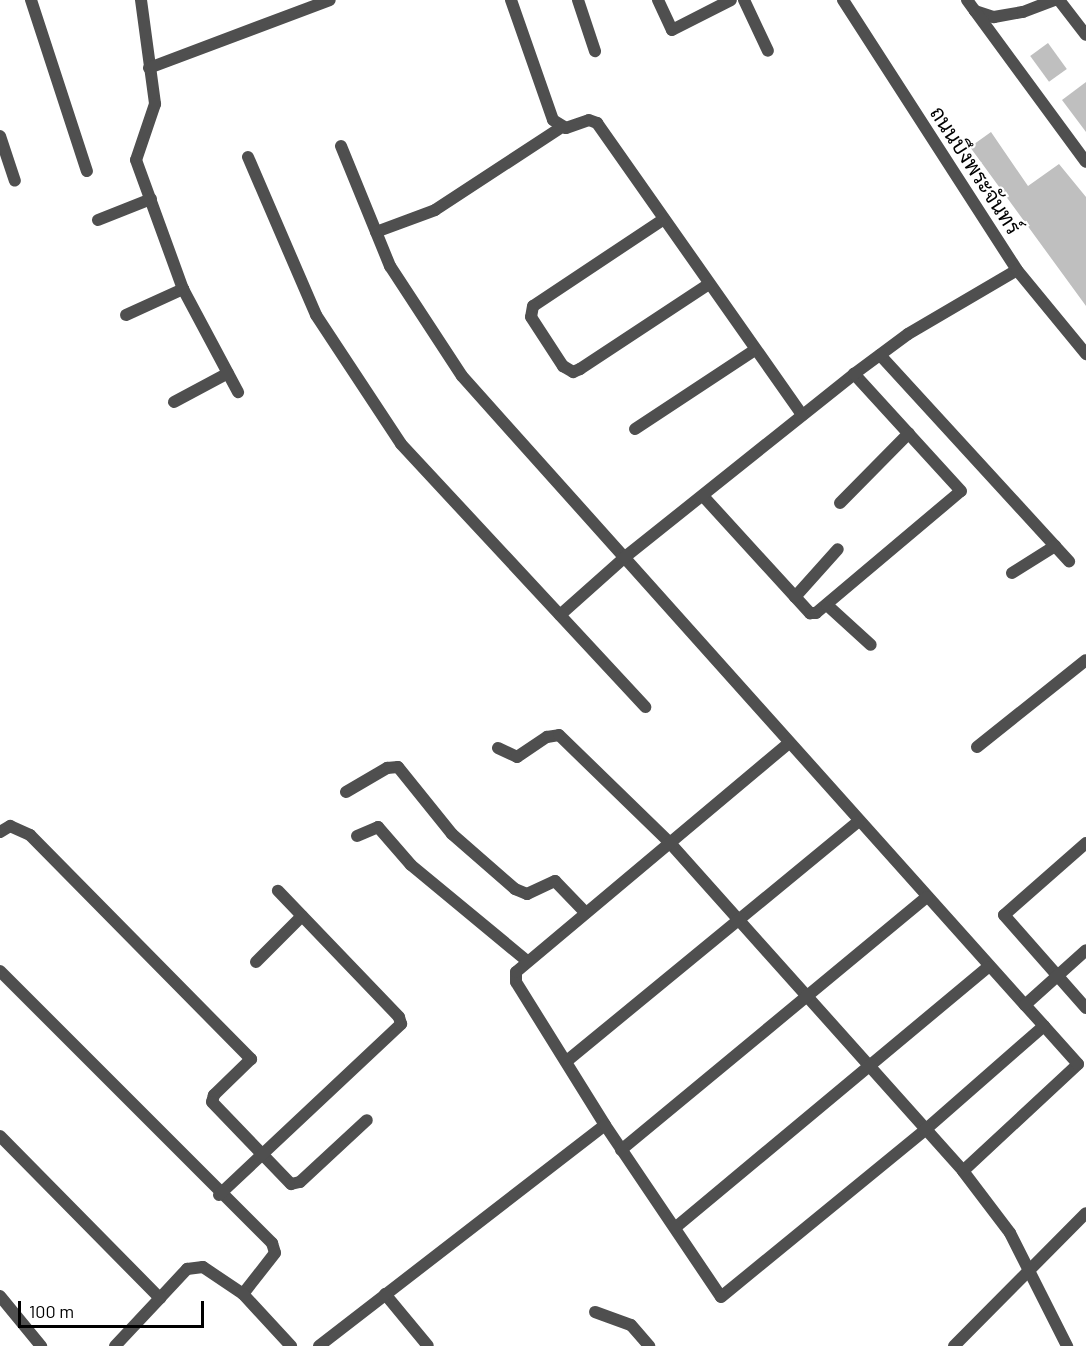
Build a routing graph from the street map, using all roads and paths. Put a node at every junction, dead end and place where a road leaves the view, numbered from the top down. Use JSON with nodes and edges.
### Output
{"nodes":[{"id":1,"x":31,"y":0,"type":"edge"},
{"id":2,"x":141,"y":0,"type":"edge"},
{"id":3,"x":330,"y":0,"type":"edge"},
{"id":4,"x":511,"y":0,"type":"edge"},
{"id":5,"x":578,"y":0,"type":"edge"},
{"id":6,"x":658,"y":0,"type":"edge"},
{"id":7,"x":731,"y":0,"type":"edge"},
{"id":8,"x":744,"y":0,"type":"edge"},
{"id":9,"x":843,"y":0,"type":"edge"},
{"id":10,"x":967,"y":0,"type":"edge"},
{"id":11,"x":1057,"y":0,"type":"edge"},
{"id":12,"x":975,"y":10,"type":"junction"},
{"id":13,"x":1086,"y":35,"type":"edge"},
{"id":14,"x":595,"y":51,"type":"dead end"},
{"id":15,"x":768,"y":51,"type":"dead end"},
{"id":16,"x":149,"y":68,"type":"junction"},
{"id":17,"x":562,"y":128,"type":"junction"},
{"id":18,"x":0,"y":135,"type":"edge"},
{"id":19,"x":341,"y":146,"type":"dead end"},
{"id":20,"x":248,"y":157,"type":"dead end"},
{"id":21,"x":1086,"y":162,"type":"edge"},
{"id":22,"x":87,"y":171,"type":"dead end"},
{"id":23,"x":15,"y":182,"type":"dead end"},
{"id":24,"x":151,"y":199,"type":"junction"},
{"id":25,"x":664,"y":219,"type":"junction"},
{"id":26,"x":98,"y":220,"type":"dead end"},
{"id":27,"x":376,"y":232,"type":"junction"},
{"id":28,"x":1017,"y":270,"type":"junction"},
{"id":29,"x":709,"y":284,"type":"junction"},
{"id":30,"x":183,"y":289,"type":"junction"},
{"id":31,"x":126,"y":315,"type":"dead end"},
{"id":32,"x":754,"y":350,"type":"junction"},
{"id":33,"x":1086,"y":354,"type":"edge"},
{"id":34,"x":880,"y":355,"type":"junction"},
{"id":35,"x":228,"y":373,"type":"junction"},
{"id":36,"x":854,"y":374,"type":"junction"},
{"id":37,"x":238,"y":392,"type":"dead end"},
{"id":38,"x":174,"y":402,"type":"dead end"},
{"id":39,"x":801,"y":415,"type":"junction"},
{"id":40,"x":635,"y":429,"type":"dead end"},
{"id":41,"x":909,"y":433,"type":"junction"},
{"id":42,"x":703,"y":496,"type":"junction"},
{"id":43,"x":840,"y":503,"type":"dead end"},
{"id":44,"x":1055,"y":546,"type":"junction"},
{"id":45,"x":838,"y":549,"type":"dead end"},
{"id":46,"x":625,"y":557,"type":"junction"},
{"id":47,"x":1069,"y":561,"type":"dead end"},
{"id":48,"x":1012,"y":573,"type":"dead end"},
{"id":49,"x":795,"y":597,"type":"junction"},
{"id":50,"x":827,"y":605,"type":"junction"},
{"id":51,"x":561,"y":615,"type":"junction"},
{"id":52,"x":871,"y":645,"type":"dead end"},
{"id":53,"x":1086,"y":660,"type":"edge"},
{"id":54,"x":645,"y":707,"type":"dead end"},
{"id":55,"x":788,"y":744,"type":"junction"},
{"id":56,"x":977,"y":747,"type":"dead end"},
{"id":57,"x":498,"y":748,"type":"dead end"},
{"id":58,"x":346,"y":792,"type":"dead end"},
{"id":59,"x":858,"y":822,"type":"junction"},
{"id":60,"x":0,"y":832,"type":"edge"},
{"id":61,"x":357,"y":836,"type":"dead end"},
{"id":62,"x":670,"y":843,"type":"junction"},
{"id":63,"x":1086,"y":843,"type":"edge"},
{"id":64,"x":278,"y":891,"type":"dead end"},
{"id":65,"x":927,"y":897,"type":"junction"},
{"id":66,"x":584,"y":911,"type":"junction"},
{"id":67,"x":302,"y":916,"type":"junction"},
{"id":68,"x":739,"y":921,"type":"junction"},
{"id":69,"x":1086,"y":950,"type":"edge"},
{"id":70,"x":527,"y":961,"type":"junction"},
{"id":71,"x":256,"y":962,"type":"dead end"},
{"id":72,"x":988,"y":967,"type":"junction"},
{"id":73,"x":0,"y":971,"type":"edge"},
{"id":74,"x":1057,"y":975,"type":"junction"},
{"id":75,"x":808,"y":996,"type":"junction"},
{"id":76,"x":1024,"y":1005,"type":"junction"},
{"id":77,"x":1086,"y":1008,"type":"edge"},
{"id":78,"x":1044,"y":1026,"type":"junction"},
{"id":79,"x":568,"y":1060,"type":"junction"},
{"id":80,"x":869,"y":1066,"type":"junction"},
{"id":81,"x":367,"y":1120,"type":"dead end"},
{"id":82,"x":605,"y":1125,"type":"junction"},
{"id":83,"x":925,"y":1130,"type":"junction"},
{"id":84,"x":0,"y":1136,"type":"edge"},
{"id":85,"x":621,"y":1150,"type":"junction"},
{"id":86,"x":260,"y":1154,"type":"junction"},
{"id":87,"x":963,"y":1171,"type":"junction"},
{"id":88,"x":219,"y":1195,"type":"junction"},
{"id":89,"x":1086,"y":1213,"type":"edge"},
{"id":90,"x":676,"y":1227,"type":"junction"},
{"id":91,"x":1028,"y":1270,"type":"junction"},
{"id":92,"x":243,"y":1294,"type":"junction"},
{"id":93,"x":385,"y":1294,"type":"junction"},
{"id":94,"x":0,"y":1296,"type":"edge"},
{"id":95,"x":160,"y":1298,"type":"junction"},
{"id":96,"x":595,"y":1312,"type":"dead end"},
{"id":97,"x":41,"y":1346,"type":"edge"},
{"id":98,"x":116,"y":1346,"type":"edge"},
{"id":99,"x":291,"y":1346,"type":"edge"},
{"id":100,"x":319,"y":1346,"type":"edge"},
{"id":101,"x":428,"y":1346,"type":"edge"},
{"id":102,"x":649,"y":1346,"type":"edge"},
{"id":103,"x":954,"y":1346,"type":"edge"},
{"id":104,"x":1067,"y":1346,"type":"edge"}],
"edges":[{"from":1,"to":22,"type":"street"},
{"from":2,"to":16,"type":"street"},
{"from":3,"to":16,"type":"street"},
{"from":4,"to":17,"type":"street"},
{"from":5,"to":14,"type":"street"},
{"from":6,"to":7,"type":"street"},
{"from":8,"to":15,"type":"street"},
{"from":9,"to":28,"type":"street","name":"ถนนบึงพระจันทร์"},
{"from":10,"to":12,"type":"street"},
{"from":11,"to":12,"type":"street"},
{"from":11,"to":13,"type":"street"},
{"from":12,"to":21,"type":"street"},
{"from":16,"to":24,"type":"street"},
{"from":17,"to":25,"type":"street"},
{"from":17,"to":27,"type":"street"},
{"from":18,"to":23,"type":"street"},
{"from":19,"to":27,"type":"street"},
{"from":20,"to":51,"type":"street"},
{"from":24,"to":26,"type":"street"},
{"from":24,"to":30,"type":"street"},
{"from":25,"to":29,"type":"street"},
{"from":25,"to":29,"type":"street"},
{"from":27,"to":46,"type":"street"},
{"from":28,"to":33,"type":"street","name":"ถนนบึงพระจันทร์"},
{"from":28,"to":34,"type":"street"},
{"from":29,"to":32,"type":"street"},
{"from":30,"to":31,"type":"street"},
{"from":30,"to":35,"type":"street"},
{"from":32,"to":39,"type":"street"},
{"from":32,"to":40,"type":"street"},
{"from":34,"to":36,"type":"street"},
{"from":34,"to":44,"type":"street"},
{"from":35,"to":37,"type":"street"},
{"from":35,"to":38,"type":"street"},
{"from":36,"to":39,"type":"street"},
{"from":36,"to":41,"type":"street"},
{"from":39,"to":42,"type":"street"},
{"from":41,"to":43,"type":"street"},
{"from":41,"to":50,"type":"street"},
{"from":42,"to":46,"type":"street"},
{"from":42,"to":49,"type":"street"},
{"from":44,"to":47,"type":"street"},
{"from":44,"to":48,"type":"street"},
{"from":45,"to":49,"type":"street"},
{"from":46,"to":51,"type":"street"},
{"from":46,"to":55,"type":"street"},
{"from":49,"to":50,"type":"street"},
{"from":50,"to":52,"type":"street"},
{"from":51,"to":54,"type":"street"},
{"from":53,"to":56,"type":"street"},
{"from":55,"to":59,"type":"street"},
{"from":55,"to":62,"type":"street"},
{"from":57,"to":62,"type":"street"},
{"from":58,"to":66,"type":"street"},
{"from":59,"to":65,"type":"street"},
{"from":59,"to":68,"type":"street"},
{"from":60,"to":86,"type":"street"},
{"from":61,"to":70,"type":"street"},
{"from":62,"to":66,"type":"street"},
{"from":62,"to":68,"type":"street"},
{"from":63,"to":74,"type":"street"},
{"from":64,"to":67,"type":"street"},
{"from":65,"to":72,"type":"street"},
{"from":65,"to":75,"type":"street"},
{"from":66,"to":70,"type":"street"},
{"from":67,"to":71,"type":"street"},
{"from":67,"to":86,"type":"street"},
{"from":68,"to":75,"type":"street"},
{"from":68,"to":79,"type":"street"},
{"from":69,"to":74,"type":"street"},
{"from":70,"to":79,"type":"street"},
{"from":72,"to":76,"type":"street"},
{"from":72,"to":80,"type":"street"},
{"from":73,"to":88,"type":"street"},
{"from":74,"to":76,"type":"street"},
{"from":74,"to":77,"type":"street"},
{"from":75,"to":80,"type":"street"},
{"from":75,"to":85,"type":"street"},
{"from":76,"to":78,"type":"street"},
{"from":78,"to":83,"type":"street"},
{"from":78,"to":87,"type":"street"},
{"from":79,"to":82,"type":"street"},
{"from":80,"to":83,"type":"street"},
{"from":80,"to":90,"type":"street"},
{"from":81,"to":86,"type":"street"},
{"from":82,"to":85,"type":"street"},
{"from":82,"to":93,"type":"street"},
{"from":83,"to":87,"type":"street"},
{"from":83,"to":90,"type":"street"},
{"from":84,"to":95,"type":"street"},
{"from":85,"to":90,"type":"street"},
{"from":86,"to":88,"type":"street"},
{"from":87,"to":91,"type":"street"},
{"from":88,"to":92,"type":"street"},
{"from":89,"to":91,"type":"street"},
{"from":91,"to":103,"type":"street"},
{"from":91,"to":104,"type":"street"},
{"from":92,"to":95,"type":"street"},
{"from":92,"to":99,"type":"street"},
{"from":93,"to":100,"type":"street"},
{"from":93,"to":101,"type":"street"},
{"from":94,"to":97,"type":"street"},
{"from":95,"to":98,"type":"street"},
{"from":96,"to":102,"type":"street"}]}
